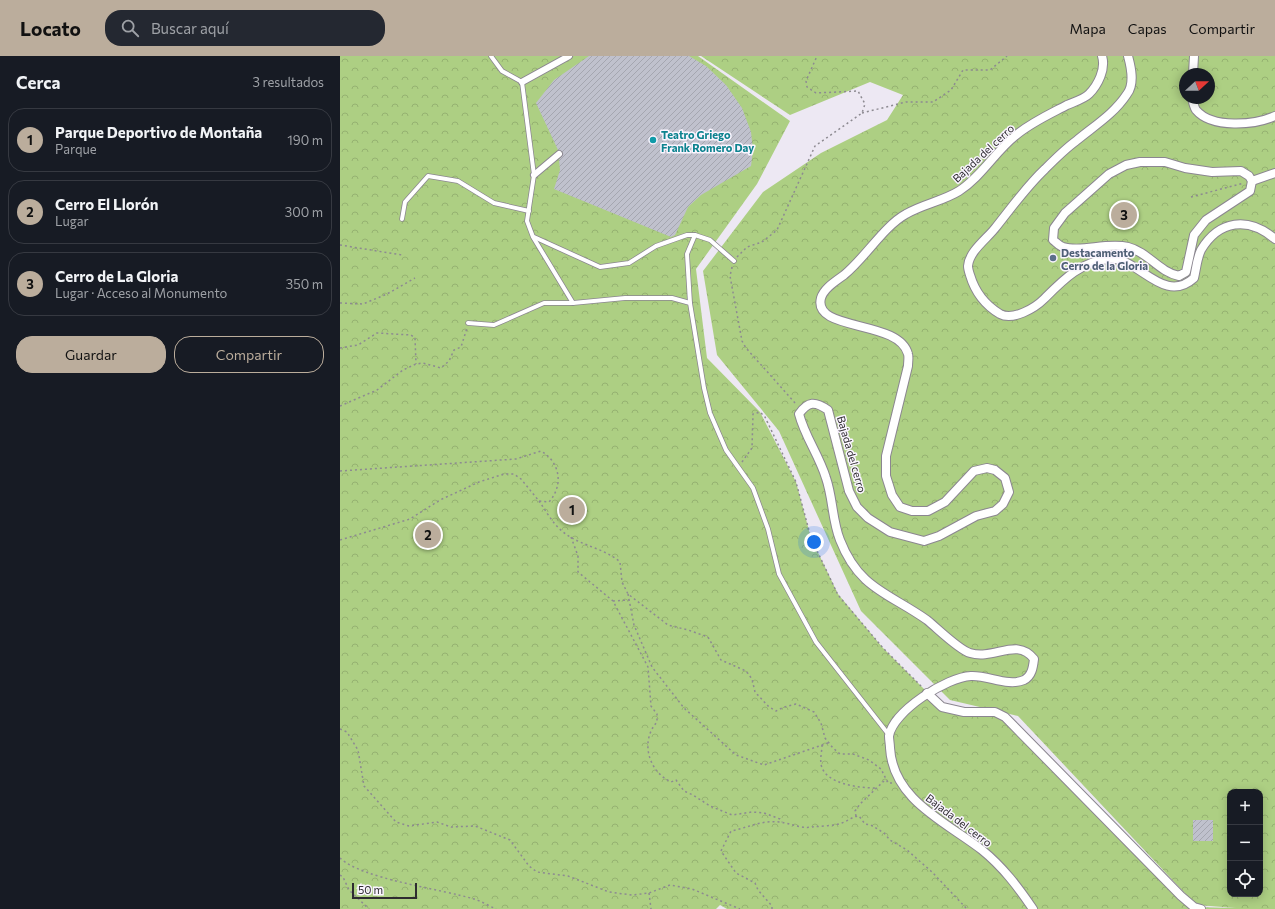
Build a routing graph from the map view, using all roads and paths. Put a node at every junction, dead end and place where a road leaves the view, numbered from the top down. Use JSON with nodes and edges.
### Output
{"nodes":[{"id":1,"x":491,"y":56,"type":"edge"},
{"id":2,"x":569,"y":56,"type":"edge"},
{"id":3,"x":817,"y":56,"type":"edge"},
{"id":4,"x":1007,"y":56,"type":"edge"},
{"id":5,"x":1102,"y":56,"type":"edge"},
{"id":6,"x":1128,"y":56,"type":"edge"},
{"id":7,"x":1194,"y":56,"type":"edge"},
{"id":8,"x":1194,"y":68,"type":"edge"},
{"id":9,"x":522,"y":82,"type":"junction"},
{"id":10,"x":1194,"y":104,"type":"edge"},
{"id":11,"x":862,"y":113,"type":"junction"},
{"id":12,"x":1275,"y":116,"type":"edge"},
{"id":13,"x":558,"y":154,"type":"dead end"},
{"id":14,"x":1275,"y":173,"type":"edge"},
{"id":15,"x":534,"y":175,"type":"junction"},
{"id":16,"x":1252,"y":181,"type":"junction"},
{"id":17,"x":1191,"y":197,"type":"dead end"},
{"id":18,"x":529,"y":211,"type":"junction"},
{"id":19,"x":402,"y":219,"type":"dead end"},
{"id":20,"x":695,"y":235,"type":"junction"},
{"id":21,"x":533,"y":237,"type":"junction"},
{"id":22,"x":1275,"y":238,"type":"edge"},
{"id":23,"x":340,"y":245,"type":"edge"},
{"id":24,"x":402,"y":255,"type":"dead end"},
{"id":25,"x":734,"y":261,"type":"junction"},
{"id":26,"x":1179,"y":276,"type":"junction"},
{"id":27,"x":415,"y":278,"type":"dead end"},
{"id":28,"x":1183,"y":286,"type":"junction"},
{"id":29,"x":340,"y":302,"type":"edge"},
{"id":30,"x":690,"y":303,"type":"junction"},
{"id":31,"x":573,"y":304,"type":"junction"},
{"id":32,"x":468,"y":323,"type":"joint"},
{"id":33,"x":340,"y":348,"type":"edge"},
{"id":34,"x":416,"y":364,"type":"junction"},
{"id":35,"x":340,"y":406,"type":"edge"},
{"id":36,"x":802,"y":410,"type":"junction"},
{"id":37,"x":738,"y":467,"type":"junction"},
{"id":38,"x":340,"y":471,"type":"edge"},
{"id":39,"x":539,"y":501,"type":"junction"},
{"id":40,"x":571,"y":537,"type":"junction"},
{"id":41,"x":340,"y":540,"type":"edge"},
{"id":42,"x":628,"y":594,"type":"junction"},
{"id":43,"x":629,"y":600,"type":"junction"},
{"id":44,"x":613,"y":601,"type":"junction"},
{"id":45,"x":648,"y":667,"type":"junction"},
{"id":46,"x":652,"y":667,"type":"junction"},
{"id":47,"x":927,"y":692,"type":"junction"},
{"id":48,"x":340,"y":729,"type":"edge"},
{"id":49,"x":889,"y":735,"type":"junction"},
{"id":50,"x":828,"y":743,"type":"junction"},
{"id":51,"x":822,"y":745,"type":"junction"},
{"id":52,"x":885,"y":780,"type":"junction"},
{"id":53,"x":899,"y":780,"type":"junction"},
{"id":54,"x":876,"y":788,"type":"junction"},
{"id":55,"x":856,"y":816,"type":"junction"},
{"id":56,"x":782,"y":822,"type":"junction"},
{"id":57,"x":340,"y":858,"type":"edge"},
{"id":58,"x":340,"y":875,"type":"edge"},
{"id":59,"x":649,"y":893,"type":"junction"},
{"id":60,"x":369,"y":909,"type":"edge"},
{"id":61,"x":496,"y":909,"type":"edge"},
{"id":62,"x":651,"y":909,"type":"edge"},
{"id":63,"x":740,"y":909,"type":"edge"},
{"id":64,"x":772,"y":909,"type":"edge"},
{"id":65,"x":967,"y":909,"type":"edge"},
{"id":66,"x":1033,"y":909,"type":"edge"},
{"id":67,"x":1201,"y":909,"type":"edge"}],
"edges":[{"from":1,"to":9,"type":"lane"},
{"from":2,"to":9,"type":"street"},
{"from":3,"to":11,"type":"path"},
{"from":4,"to":11,"type":"path"},
{"from":5,"to":36,"type":"street","name":"Bajada del cerro"},
{"from":6,"to":28,"type":"street"},
{"from":7,"to":8,"type":"street"},
{"from":9,"to":15,"type":"lane"},
{"from":10,"to":12,"type":"street"},
{"from":11,"to":25,"type":"path"},
{"from":13,"to":15,"type":"street"},
{"from":14,"to":16,"type":"street"},
{"from":15,"to":18,"type":"lane"},
{"from":16,"to":17,"type":"path"},
{"from":16,"to":26,"type":"street"},
{"from":16,"to":26,"type":"street"},
{"from":18,"to":19,"type":"lane"},
{"from":18,"to":21,"type":"lane"},
{"from":20,"to":21,"type":"lane"},
{"from":20,"to":25,"type":"lane"},
{"from":20,"to":30,"type":"lane"},
{"from":21,"to":31,"type":"lane"},
{"from":22,"to":28,"type":"street"},
{"from":23,"to":24,"type":"path"},
{"from":25,"to":36,"type":"path"},
{"from":26,"to":28,"type":"street"},
{"from":27,"to":29,"type":"path"},
{"from":30,"to":31,"type":"lane"},
{"from":30,"to":37,"type":"lane"},
{"from":31,"to":32,"type":"lane"},
{"from":32,"to":34,"type":"path"},
{"from":33,"to":34,"type":"path"},
{"from":34,"to":35,"type":"path"},
{"from":36,"to":47,"type":"street"},
{"from":37,"to":47,"type":"path"},
{"from":37,"to":49,"type":"lane"},
{"from":38,"to":39,"type":"path"},
{"from":39,"to":40,"type":"path"},
{"from":39,"to":41,"type":"path"},
{"from":40,"to":42,"type":"path"},
{"from":40,"to":44,"type":"path"},
{"from":42,"to":43,"type":"path"},
{"from":42,"to":50,"type":"path"},
{"from":43,"to":44,"type":"path"},
{"from":43,"to":46,"type":"path"},
{"from":44,"to":45,"type":"path"},
{"from":45,"to":46,"type":"path"},
{"from":45,"to":56,"type":"path"},
{"from":46,"to":51,"type":"path"},
{"from":47,"to":49,"type":"street"},
{"from":47,"to":67,"type":"street"},
{"from":48,"to":59,"type":"path"},
{"from":49,"to":53,"type":"street","name":"Bajada del cerro"},
{"from":50,"to":51,"type":"path"},
{"from":50,"to":52,"type":"path"},
{"from":51,"to":54,"type":"path"},
{"from":52,"to":53,"type":"path"},
{"from":52,"to":54,"type":"path"},
{"from":53,"to":66,"type":"street","name":"Bajada del cerro"},
{"from":54,"to":55,"type":"path"},
{"from":55,"to":56,"type":"path"},
{"from":55,"to":65,"type":"path"},
{"from":56,"to":64,"type":"path"},
{"from":57,"to":61,"type":"path"},
{"from":58,"to":60,"type":"path"},
{"from":59,"to":62,"type":"path"},
{"from":59,"to":63,"type":"path"}]}
